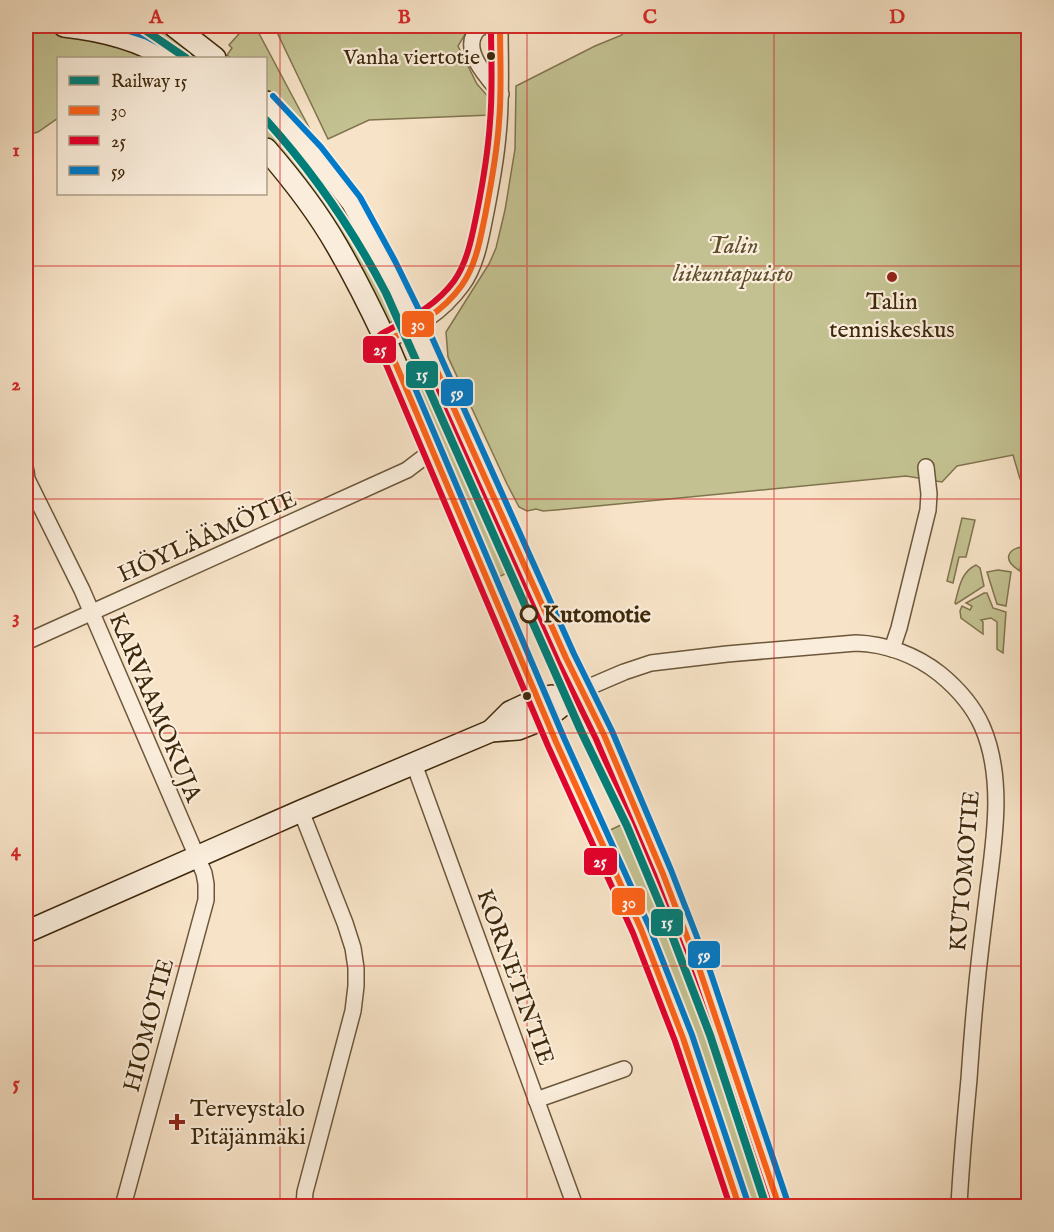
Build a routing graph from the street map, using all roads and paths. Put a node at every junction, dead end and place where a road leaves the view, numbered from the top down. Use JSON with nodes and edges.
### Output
{"nodes":[{"id":1,"x":64,"y":26,"type":"edge"},
{"id":2,"x":174,"y":26,"type":"edge"},
{"id":3,"x":489,"y":26,"type":"edge"},
{"id":4,"x":500,"y":26,"type":"edge"},
{"id":5,"x":166,"y":57,"type":"edge"},
{"id":6,"x":214,"y":57,"type":"edge"},
{"id":7,"x":501,"y":94,"type":"junction"},
{"id":8,"x":267,"y":103,"type":"edge"},
{"id":9,"x":267,"y":150,"type":"edge"},
{"id":10,"x":417,"y":326,"type":"junction"},
{"id":11,"x":386,"y":341,"type":"junction"},
{"id":12,"x":436,"y":459,"type":"junction"},
{"id":13,"x":926,"y":467,"type":"dead end"},
{"id":14,"x":26,"y":476,"type":"edge"},
{"id":15,"x":91,"y":613,"type":"junction"},
{"id":16,"x":26,"y":642,"type":"edge"},
{"id":17,"x":892,"y":649,"type":"junction"},
{"id":18,"x":582,"y":690,"type":"junction"},
{"id":19,"x":542,"y":709,"type":"junction"},
{"id":20,"x":414,"y":764,"type":"junction"},
{"id":21,"x":301,"y":811,"type":"junction"},
{"id":22,"x":196,"y":856,"type":"junction"},
{"id":23,"x":26,"y":932,"type":"edge"},
{"id":24,"x":624,"y":1069,"type":"dead end"},
{"id":25,"x":536,"y":1100,"type":"junction"},
{"id":26,"x":123,"y":1206,"type":"edge"},
{"id":27,"x":304,"y":1206,"type":"edge"},
{"id":28,"x":575,"y":1206,"type":"edge"},
{"id":29,"x":739,"y":1206,"type":"edge"},
{"id":30,"x":779,"y":1206,"type":"edge"},
{"id":31,"x":959,"y":1206,"type":"edge"}],
"edges":[{"from":1,"to":5,"type":"main road"},
{"from":2,"to":6,"type":"main road"},
{"from":3,"to":7,"type":"street"},
{"from":4,"to":7,"type":"street"},
{"from":7,"to":10,"type":"street"},
{"from":8,"to":10,"type":"main road"},
{"from":9,"to":11,"type":"main road"},
{"from":10,"to":11,"type":"street"},
{"from":10,"to":18,"type":"main road"},
{"from":11,"to":12,"type":"main road"},
{"from":12,"to":15,"type":"street","name":"HÖYLÄÄMÖTIE"},
{"from":12,"to":19,"type":"main road"},
{"from":13,"to":17,"type":"street"},
{"from":14,"to":15,"type":"street","name":"KARVAAMOKUJA"},
{"from":15,"to":16,"type":"street","name":"HÖYLÄÄMÖTIE"},
{"from":15,"to":22,"type":"street","name":"KARVAAMOKUJA"},
{"from":17,"to":18,"type":"street","name":"KUTOMOTIE"},
{"from":17,"to":31,"type":"street","name":"KUTOMOTIE"},
{"from":18,"to":19,"type":"main road"},
{"from":18,"to":30,"type":"main road"},
{"from":19,"to":20,"type":"main road"},
{"from":19,"to":29,"type":"main road"},
{"from":20,"to":21,"type":"main road"},
{"from":20,"to":25,"type":"street","name":"KORNETINTIE"},
{"from":21,"to":22,"type":"main road"},
{"from":21,"to":27,"type":"street"},
{"from":22,"to":23,"type":"main road"},
{"from":22,"to":26,"type":"street","name":"HIOMOTIE"},
{"from":24,"to":25,"type":"street"},
{"from":25,"to":28,"type":"street","name":"KORNETINTIE"}]}
